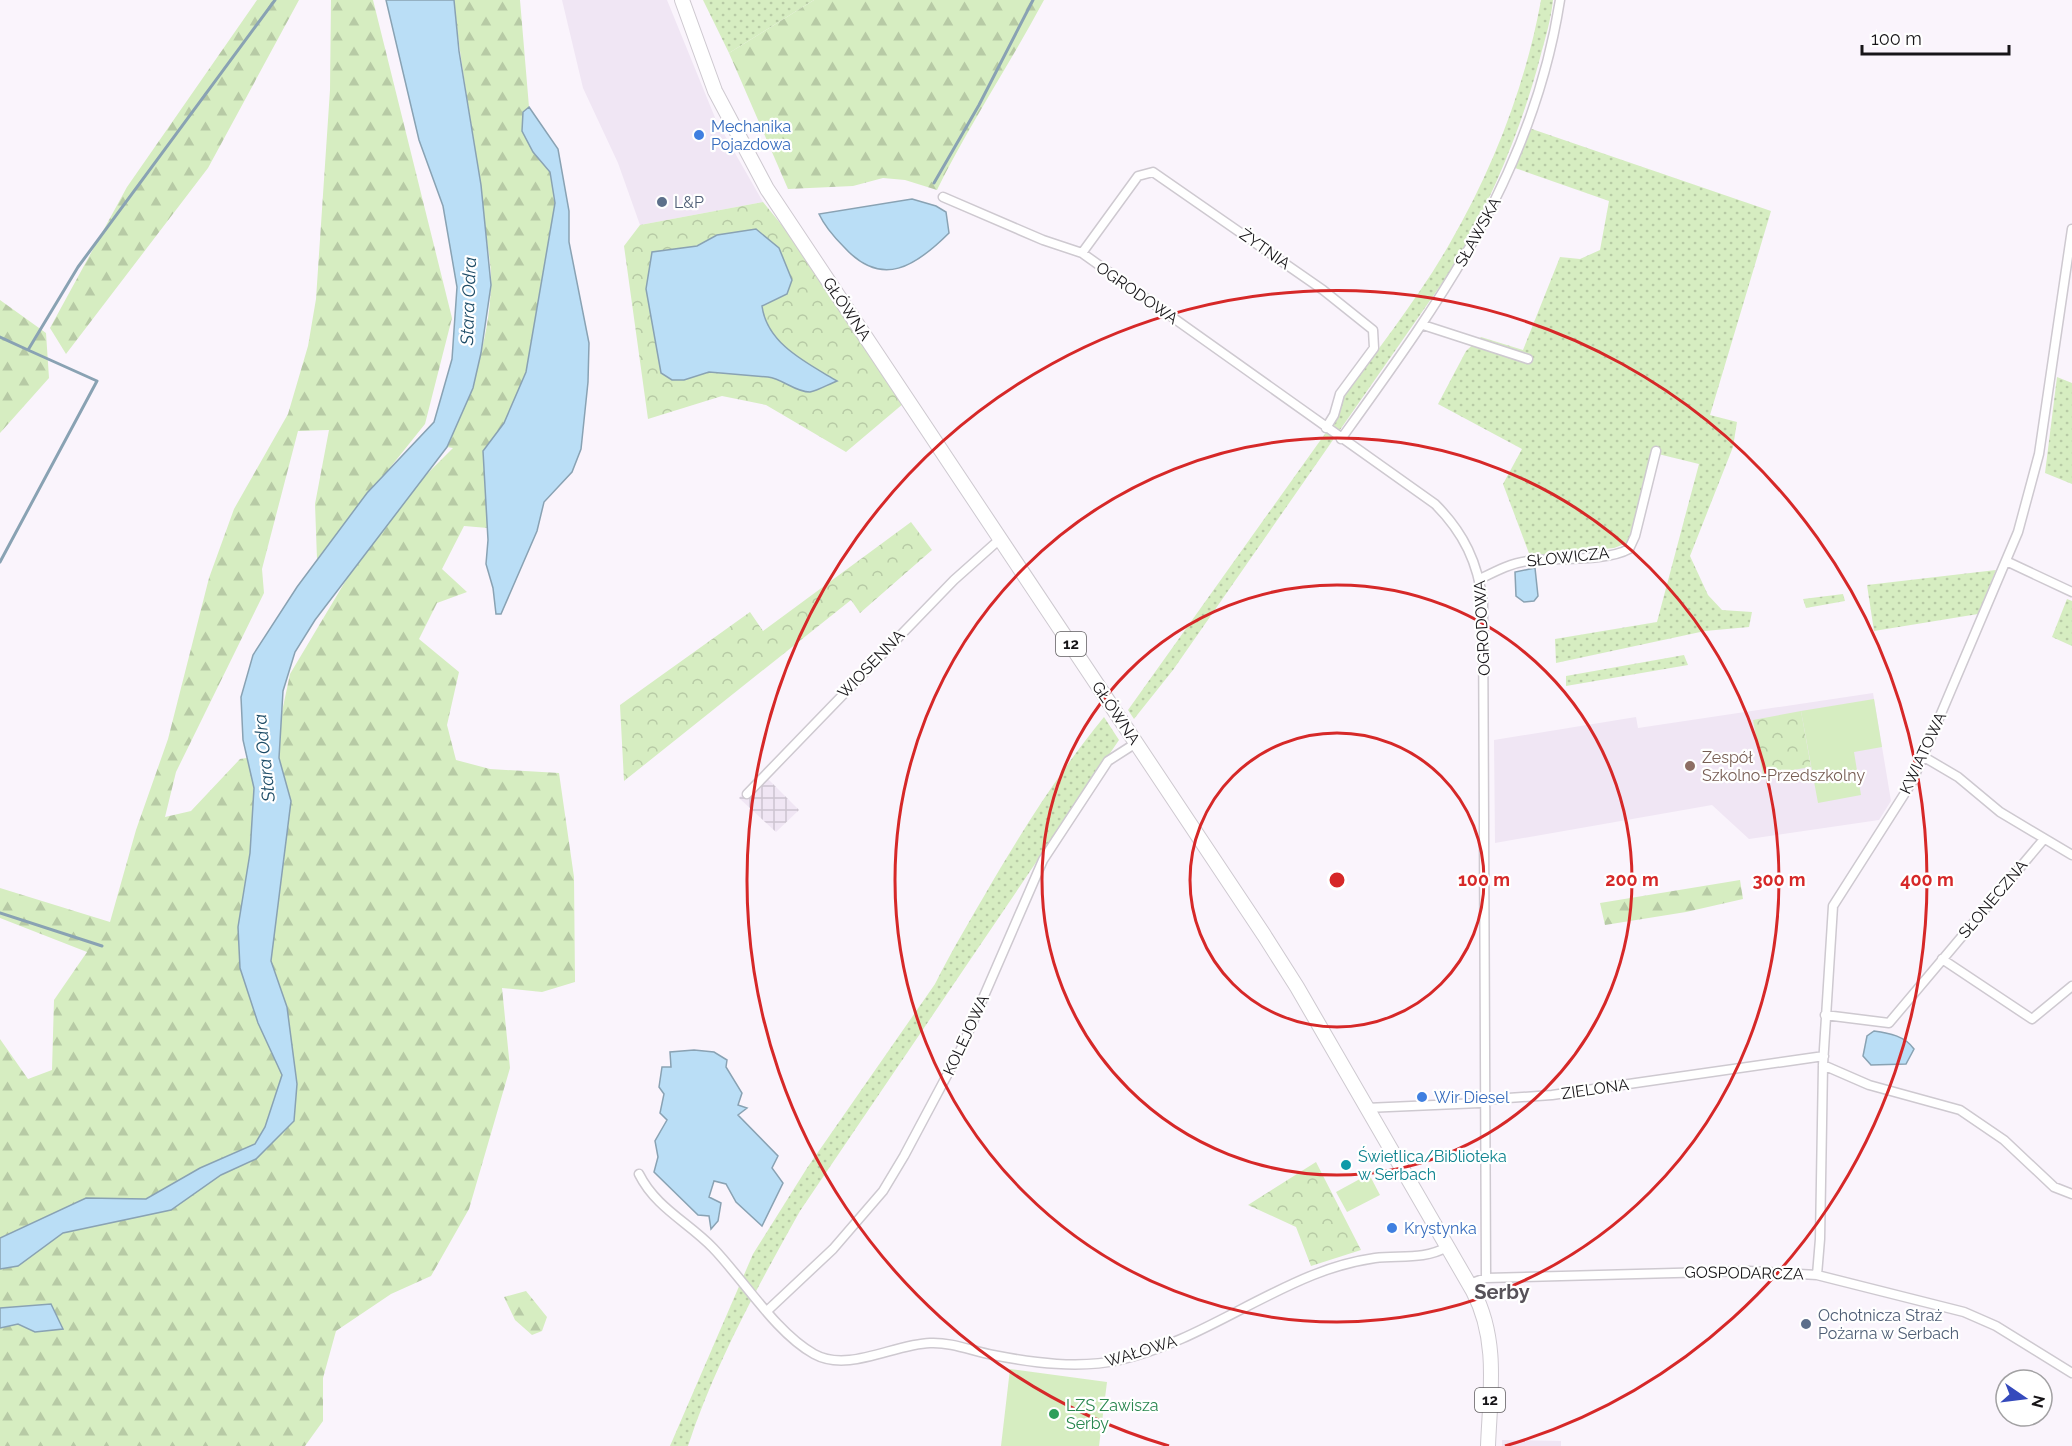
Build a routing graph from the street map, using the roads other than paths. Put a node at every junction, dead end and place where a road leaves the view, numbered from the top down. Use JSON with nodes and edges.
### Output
{"nodes":[{"id":1,"x":682,"y":0,"type":"edge"},
{"id":2,"x":1560,"y":0,"type":"edge"},
{"id":3,"x":943,"y":197,"type":"dead end"},
{"id":4,"x":2072,"y":229,"type":"edge"},
{"id":5,"x":1082,"y":253,"type":"junction"},
{"id":6,"x":1423,"y":325,"type":"junction"},
{"id":7,"x":1528,"y":359,"type":"dead end"},
{"id":8,"x":1326,"y":428,"type":"junction"},
{"id":9,"x":1341,"y":439,"type":"junction"},
{"id":10,"x":1656,"y":451,"type":"dead end"},
{"id":11,"x":1000,"y":539,"type":"junction"},
{"id":12,"x":2006,"y":561,"type":"junction"},
{"id":13,"x":1480,"y":579,"type":"junction"},
{"id":14,"x":2072,"y":592,"type":"edge"},
{"id":15,"x":1136,"y":743,"type":"junction"},
{"id":16,"x":1924,"y":758,"type":"junction"},
{"id":17,"x":747,"y":794,"type":"dead end"},
{"id":18,"x":2044,"y":839,"type":"junction"},
{"id":19,"x":2072,"y":855,"type":"edge"},
{"id":20,"x":1942,"y":959,"type":"junction"},
{"id":21,"x":2072,"y":986,"type":"edge"},
{"id":22,"x":1826,"y":1015,"type":"junction"},
{"id":23,"x":1824,"y":1061,"type":"junction"},
{"id":24,"x":1486,"y":1101,"type":"junction"},
{"id":25,"x":1366,"y":1108,"type":"junction"},
{"id":26,"x":639,"y":1174,"type":"dead end"},
{"id":27,"x":2072,"y":1194,"type":"edge"},
{"id":28,"x":1447,"y":1247,"type":"junction"},
{"id":29,"x":1817,"y":1275,"type":"junction"},
{"id":30,"x":1486,"y":1278,"type":"junction"},
{"id":31,"x":1469,"y":1284,"type":"junction"},
{"id":32,"x":767,"y":1311,"type":"junction"},
{"id":33,"x":2072,"y":1373,"type":"edge"},
{"id":34,"x":1488,"y":1446,"type":"edge"}],
"edges":[{"from":1,"to":11,"type":"main road","name":"GŁÓWNA","number":"12"},
{"from":2,"to":6,"type":"street","name":"SŁAWSKA"},
{"from":3,"to":5,"type":"street","name":"OGRODOWA"},
{"from":4,"to":12,"type":"street","name":"KWIATOWA"},
{"from":5,"to":8,"type":"street","name":"OGRODOWA"},
{"from":5,"to":8,"type":"street","name":"ŻYTNIA"},
{"from":6,"to":7,"type":"street"},
{"from":6,"to":9,"type":"street","name":"SŁAWSKA"},
{"from":8,"to":9,"type":"street","name":"OGRODOWA"},
{"from":9,"to":13,"type":"street","name":"OGRODOWA"},
{"from":10,"to":13,"type":"street","name":"SŁOWICZA"},
{"from":11,"to":15,"type":"main road","name":"GŁÓWNA","number":"12"},
{"from":11,"to":17,"type":"street","name":"WIOSENNA"},
{"from":12,"to":14,"type":"street"},
{"from":12,"to":16,"type":"street","name":"KWIATOWA"},
{"from":13,"to":24,"type":"street","name":"OGRODOWA"},
{"from":15,"to":25,"type":"main road","name":"GŁÓWNA","number":"12"},
{"from":15,"to":32,"type":"street","name":"KOLEJOWA"},
{"from":16,"to":18,"type":"street"},
{"from":16,"to":22,"type":"street","name":"KWIATOWA"},
{"from":18,"to":19,"type":"street"},
{"from":18,"to":20,"type":"street","name":"SŁONECZNA"},
{"from":20,"to":21,"type":"street"},
{"from":20,"to":22,"type":"street","name":"SŁONECZNA"},
{"from":22,"to":23,"type":"street","name":"KWIATOWA"},
{"from":23,"to":24,"type":"street","name":"ZIELONA"},
{"from":23,"to":27,"type":"street"},
{"from":23,"to":29,"type":"street","name":"KWIATOWA"},
{"from":24,"to":25,"type":"street","name":"ZIELONA"},
{"from":24,"to":30,"type":"street","name":"OGRODOWA"},
{"from":25,"to":28,"type":"main road","name":"GŁÓWNA","number":"12"},
{"from":26,"to":32,"type":"street","name":"WAŁOWA"},
{"from":28,"to":31,"type":"main road","name":"GŁÓWNA","number":"12"},
{"from":28,"to":32,"type":"street","name":"WAŁOWA"},
{"from":29,"to":30,"type":"street","name":"GOSPODARCZA"},
{"from":29,"to":33,"type":"street","name":"GOSPODARCZA"},
{"from":30,"to":31,"type":"street","name":"GOSPODARCZA"},
{"from":31,"to":34,"type":"main road","name":"GŁÓWNA","number":"12"}]}
